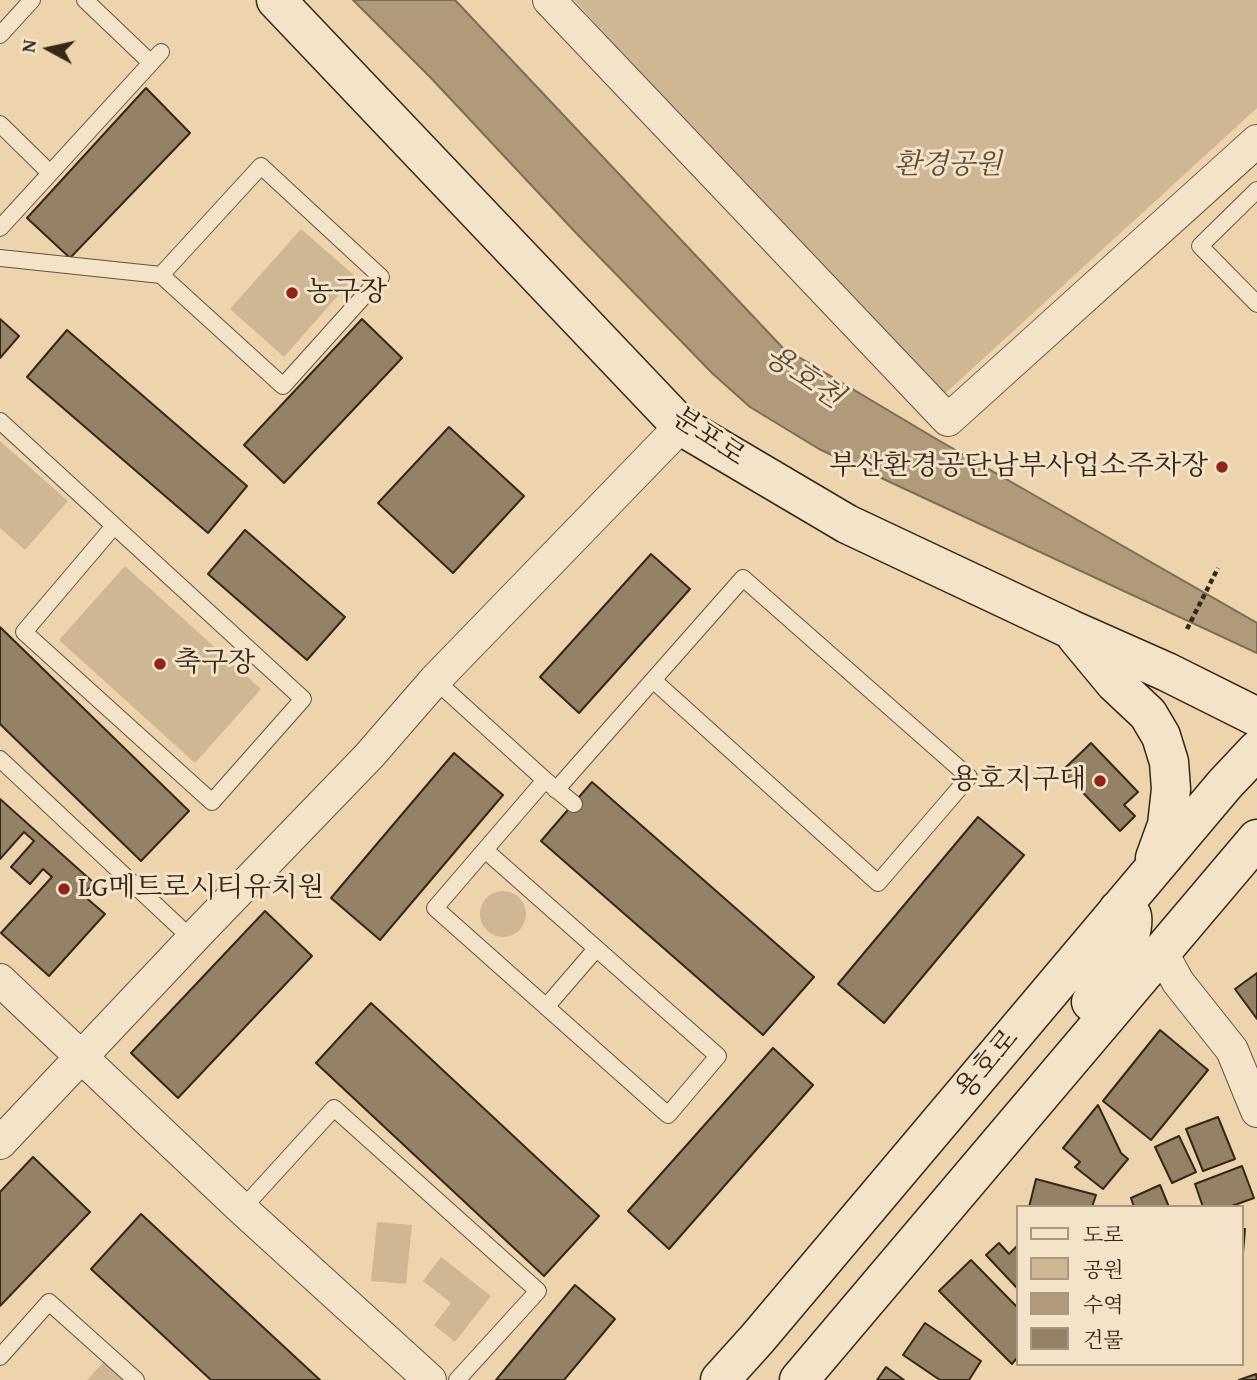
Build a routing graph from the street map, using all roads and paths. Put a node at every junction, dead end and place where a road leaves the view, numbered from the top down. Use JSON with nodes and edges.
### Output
{"nodes":[{"id":1,"x":32,"y":0,"type":"edge"},
{"id":2,"x":85,"y":0,"type":"edge"},
{"id":3,"x":276,"y":0,"type":"edge"},
{"id":4,"x":549,"y":0,"type":"edge"},
{"id":5,"x":0,"y":35,"type":"edge"},
{"id":6,"x":0,"y":124,"type":"edge"},
{"id":7,"x":1257,"y":141,"type":"edge"},
{"id":8,"x":50,"y":173,"type":"junction"},
{"id":9,"x":1257,"y":190,"type":"edge"},
{"id":10,"x":0,"y":228,"type":"edge"},
{"id":11,"x":0,"y":258,"type":"edge"},
{"id":12,"x":161,"y":275,"type":"junction"},
{"id":13,"x":1257,"y":304,"type":"edge"},
{"id":14,"x":0,"y":421,"type":"edge"},
{"id":15,"x":681,"y":426,"type":"junction"},
{"id":16,"x":114,"y":526,"type":"junction"},
{"id":17,"x":1218,"y":568,"type":"dead end"},
{"id":18,"x":1070,"y":629,"type":"junction"},
{"id":19,"x":1187,"y":629,"type":"dead end"},
{"id":20,"x":435,"y":680,"type":"junction"},
{"id":21,"x":653,"y":680,"type":"junction"},
{"id":22,"x":1257,"y":717,"type":"edge"},
{"id":23,"x":1257,"y":750,"type":"edge"},
{"id":24,"x":0,"y":759,"type":"edge"},
{"id":25,"x":551,"y":785,"type":"junction"},
{"id":26,"x":574,"y":804,"type":"dead end"},
{"id":27,"x":1257,"y":838,"type":"edge"},
{"id":28,"x":485,"y":849,"type":"junction"},
{"id":29,"x":1151,"y":870,"type":"junction"},
{"id":30,"x":1118,"y":910,"type":"junction"},
{"id":31,"x":192,"y":939,"type":"junction"},
{"id":32,"x":596,"y":949,"type":"junction"},
{"id":33,"x":1161,"y":951,"type":"junction"},
{"id":34,"x":0,"y":980,"type":"edge"},
{"id":35,"x":546,"y":1007,"type":"junction"},
{"id":36,"x":1077,"y":1050,"type":"junction"},
{"id":37,"x":81,"y":1057,"type":"junction"},
{"id":38,"x":1257,"y":1111,"type":"edge"},
{"id":39,"x":0,"y":1143,"type":"edge"},
{"id":40,"x":242,"y":1209,"type":"junction"},
{"id":41,"x":0,"y":1357,"type":"edge"},
{"id":42,"x":136,"y":1380,"type":"edge"},
{"id":43,"x":430,"y":1380,"type":"edge"},
{"id":44,"x":457,"y":1380,"type":"edge"},
{"id":45,"x":720,"y":1380,"type":"edge"},
{"id":46,"x":799,"y":1380,"type":"edge"}],
"edges":[{"from":1,"to":5,"type":"lane"},
{"from":2,"to":8,"type":"lane"},
{"from":3,"to":15,"type":"main road","name":"분포로"},
{"from":4,"to":7,"type":"street"},
{"from":6,"to":8,"type":"lane"},
{"from":8,"to":10,"type":"lane"},
{"from":9,"to":13,"type":"lane"},
{"from":11,"to":12,"type":"lane"},
{"from":12,"to":12,"type":"lane"},
{"from":14,"to":16,"type":"lane"},
{"from":15,"to":18,"type":"main road","name":"분포로"},
{"from":15,"to":20,"type":"street"},
{"from":16,"to":16,"type":"lane"},
{"from":17,"to":19,"type":"path"},
{"from":18,"to":22,"type":"main road","name":"분포로"},
{"from":18,"to":29,"type":"main road"},
{"from":20,"to":25,"type":"lane"},
{"from":20,"to":31,"type":"street"},
{"from":21,"to":21,"type":"lane"},
{"from":21,"to":25,"type":"lane"},
{"from":23,"to":29,"type":"main road","name":"용호로"},
{"from":24,"to":31,"type":"lane"},
{"from":25,"to":26,"type":"lane"},
{"from":25,"to":28,"type":"lane"},
{"from":27,"to":33,"type":"main road","name":"용호로"},
{"from":28,"to":32,"type":"lane"},
{"from":28,"to":35,"type":"lane"},
{"from":29,"to":30,"type":"main road","name":"용호로"},
{"from":30,"to":36,"type":"main road"},
{"from":30,"to":45,"type":"main road","name":"용호로"},
{"from":31,"to":37,"type":"street"},
{"from":32,"to":35,"type":"lane"},
{"from":32,"to":35,"type":"lane"},
{"from":33,"to":36,"type":"main road","name":"용호로"},
{"from":33,"to":38,"type":"street"},
{"from":34,"to":37,"type":"street"},
{"from":36,"to":46,"type":"main road","name":"용호로"},
{"from":37,"to":39,"type":"street"},
{"from":37,"to":40,"type":"street"},
{"from":40,"to":43,"type":"street"},
{"from":40,"to":44,"type":"lane"},
{"from":41,"to":42,"type":"lane"}]}
